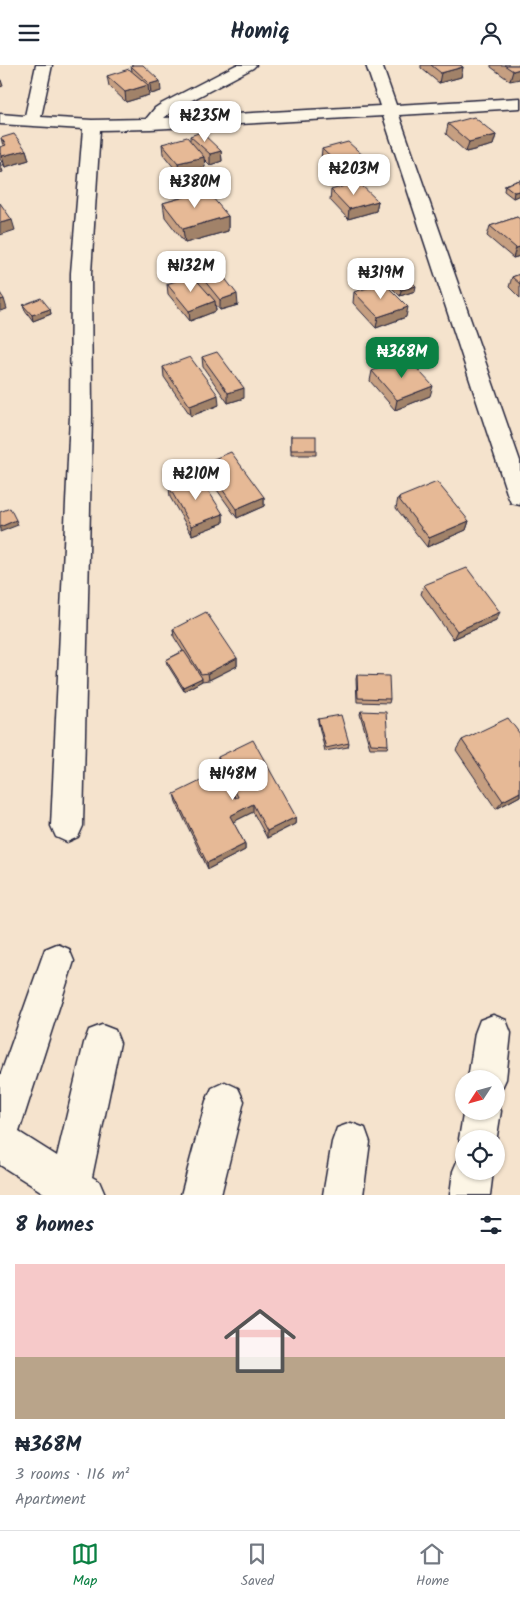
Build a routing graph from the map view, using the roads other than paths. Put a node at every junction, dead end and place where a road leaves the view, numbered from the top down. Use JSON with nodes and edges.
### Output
{"nodes":[{"id":1,"x":44,"y":65,"type":"edge"},
{"id":2,"x":248,"y":65,"type":"edge"},
{"id":3,"x":374,"y":65,"type":"edge"},
{"id":4,"x":520,"y":103,"type":"edge"},
{"id":5,"x":390,"y":110,"type":"junction"},
{"id":6,"x":0,"y":119,"type":"edge"},
{"id":7,"x":32,"y":121,"type":"junction"},
{"id":8,"x":151,"y":124,"type":"junction"},
{"id":9,"x":92,"y":125,"type":"junction"},
{"id":10,"x":520,"y":496,"type":"edge"},
{"id":11,"x":67,"y":826,"type":"dead end"},
{"id":12,"x":57,"y":961,"type":"dead end"},
{"id":13,"x":493,"y":1033,"type":"dead end"},
{"id":14,"x":102,"y":1043,"type":"dead end"},
{"id":15,"x":488,"y":1070,"type":"edge"},
{"id":16,"x":225,"y":1101,"type":"dead end"},
{"id":17,"x":0,"y":1132,"type":"edge"},
{"id":18,"x":0,"y":1142,"type":"edge"},
{"id":19,"x":351,"y":1142,"type":"dead end"},
{"id":20,"x":472,"y":1180,"type":"edge"},
{"id":21,"x":77,"y":1191,"type":"edge"},
{"id":22,"x":201,"y":1195,"type":"edge"},
{"id":23,"x":343,"y":1195,"type":"edge"},
{"id":24,"x":470,"y":1195,"type":"edge"}],
"edges":[{"from":1,"to":7,"type":"street"},
{"from":2,"to":8,"type":"street"},
{"from":3,"to":5,"type":"street"},
{"from":4,"to":5,"type":"street"},
{"from":5,"to":8,"type":"street"},
{"from":5,"to":10,"type":"street"},
{"from":6,"to":7,"type":"street"},
{"from":7,"to":9,"type":"street"},
{"from":8,"to":9,"type":"street"},
{"from":9,"to":11,"type":"street"},
{"from":12,"to":17,"type":"street"},
{"from":13,"to":15,"type":"street"},
{"from":14,"to":21,"type":"street"},
{"from":16,"to":22,"type":"street"},
{"from":18,"to":21,"type":"street"},
{"from":19,"to":23,"type":"street"},
{"from":20,"to":24,"type":"street"}]}
